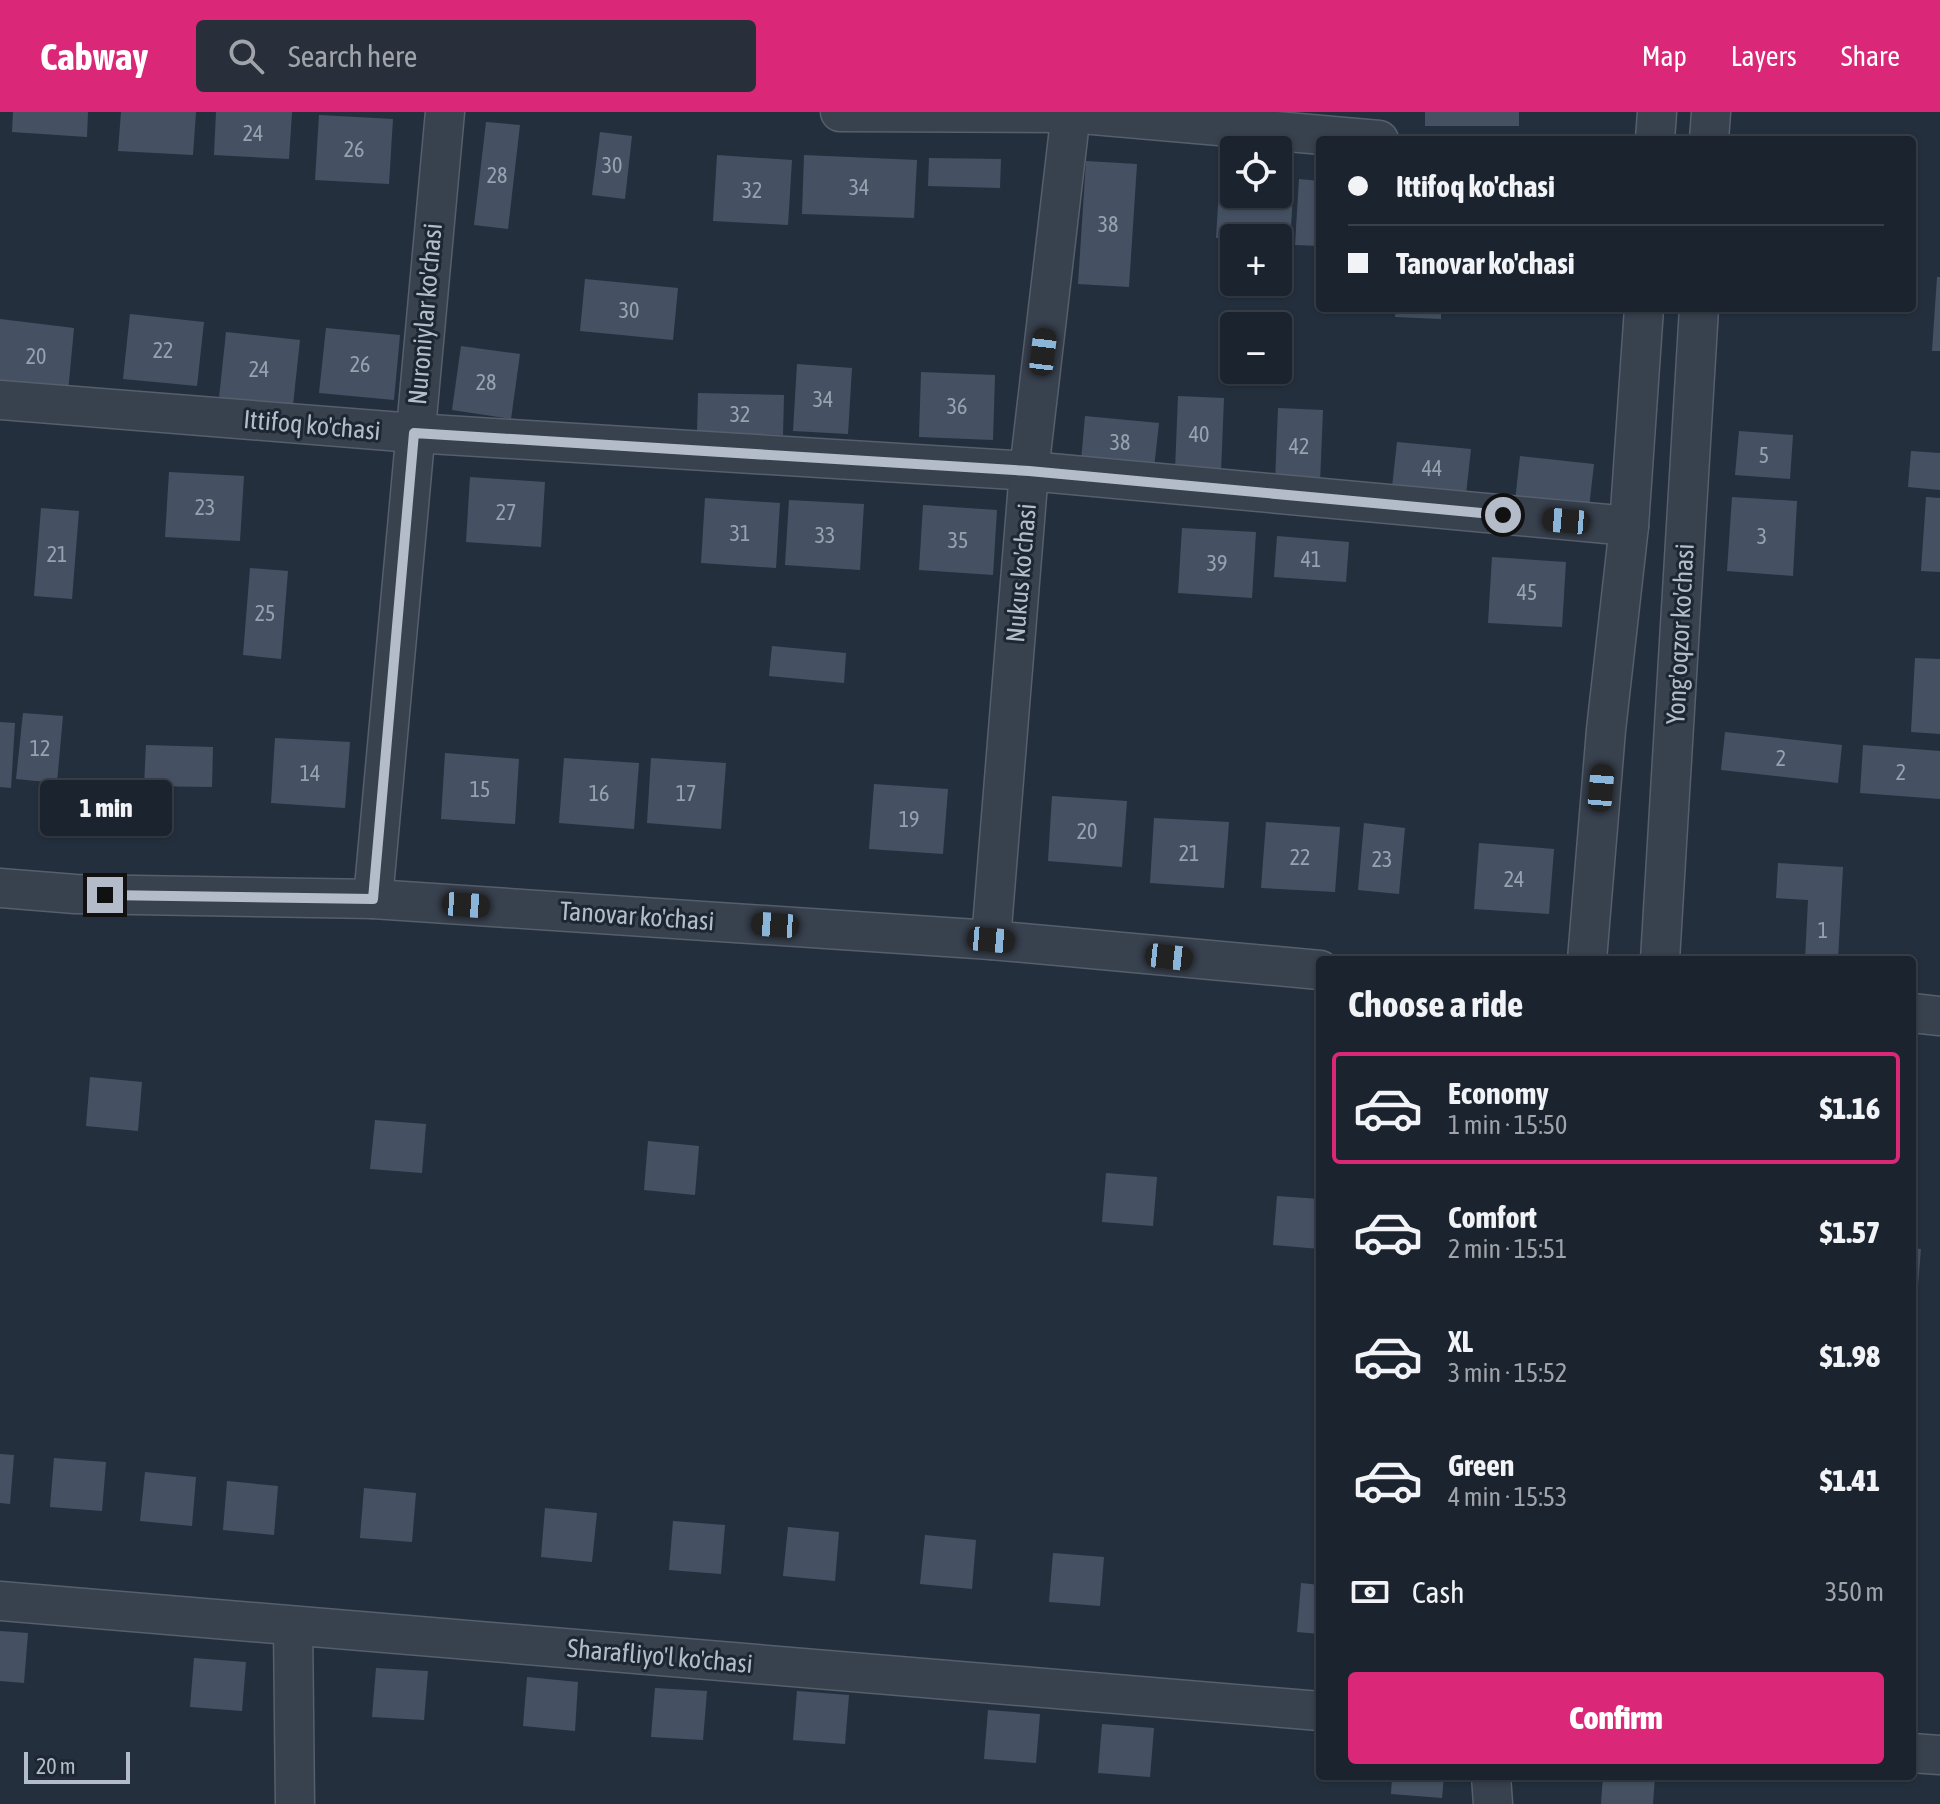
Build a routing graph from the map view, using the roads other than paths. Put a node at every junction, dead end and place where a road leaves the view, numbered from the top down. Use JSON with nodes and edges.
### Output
{"nodes":[{"id":1,"x":445,"y":112,"type":"edge"},
{"id":2,"x":840,"y":112,"type":"edge"},
{"id":3,"x":1657,"y":112,"type":"edge"},
{"id":4,"x":1711,"y":112,"type":"edge"},
{"id":5,"x":1070,"y":113,"type":"edge"},
{"id":6,"x":1333,"y":136,"type":"edge"},
{"id":7,"x":1655,"y":136,"type":"edge"},
{"id":8,"x":1709,"y":136,"type":"edge"},
{"id":9,"x":1644,"y":312,"type":"edge"},
{"id":10,"x":1699,"y":312,"type":"edge"},
{"id":11,"x":0,"y":400,"type":"edge"},
{"id":12,"x":414,"y":433,"type":"junction"},
{"id":13,"x":1029,"y":471,"type":"junction"},
{"id":14,"x":1629,"y":526,"type":"junction"},
{"id":15,"x":0,"y":888,"type":"edge"},
{"id":16,"x":373,"y":899,"type":"junction"},
{"id":17,"x":991,"y":940,"type":"junction"},
{"id":18,"x":1587,"y":956,"type":"edge"},
{"id":19,"x":1660,"y":956,"type":"edge"},
{"id":20,"x":1316,"y":970,"type":"edge"},
{"id":21,"x":1916,"y":1013,"type":"edge"},
{"id":22,"x":1940,"y":1016,"type":"edge"},
{"id":23,"x":0,"y":1601,"type":"edge"},
{"id":24,"x":293,"y":1626,"type":"junction"},
{"id":25,"x":1316,"y":1711,"type":"edge"},
{"id":26,"x":1916,"y":1753,"type":"edge"},
{"id":27,"x":1940,"y":1755,"type":"edge"},
{"id":28,"x":1491,"y":1780,"type":"edge"},
{"id":29,"x":295,"y":1804,"type":"edge"},
{"id":30,"x":1493,"y":1804,"type":"edge"}],
"edges":[{"from":1,"to":12,"type":"street","name":"Nuroniylar ko'chasi"},
{"from":2,"to":5,"type":"street"},
{"from":3,"to":7,"type":"street"},
{"from":4,"to":8,"type":"street"},
{"from":5,"to":6,"type":"street"},
{"from":5,"to":13,"type":"street","name":"Nukus ko'chasi"},
{"from":9,"to":14,"type":"street"},
{"from":10,"to":19,"type":"street","name":"Yong'oqzor ko'chasi"},
{"from":11,"to":12,"type":"street","name":"Ittifoq ko'chasi"},
{"from":12,"to":13,"type":"street","name":"Ittifoq ko'chasi"},
{"from":12,"to":16,"type":"street","name":"Nuroniylar ko'chasi"},
{"from":13,"to":14,"type":"street","name":"Ittifoq ko'chasi"},
{"from":13,"to":17,"type":"street","name":"Nukus ko'chasi"},
{"from":14,"to":18,"type":"street"},
{"from":15,"to":16,"type":"street","name":"Tanovar ko'chasi"},
{"from":16,"to":17,"type":"street","name":"Tanovar ko'chasi"},
{"from":17,"to":20,"type":"street","name":"Tanovar ko'chasi"},
{"from":21,"to":22,"type":"street"},
{"from":23,"to":24,"type":"street","name":"Sharafliyo'l ko'chasi"},
{"from":24,"to":25,"type":"street","name":"Sharafliyo'l ko'chasi"},
{"from":24,"to":29,"type":"street"},
{"from":26,"to":27,"type":"street"},
{"from":28,"to":30,"type":"street"}]}
